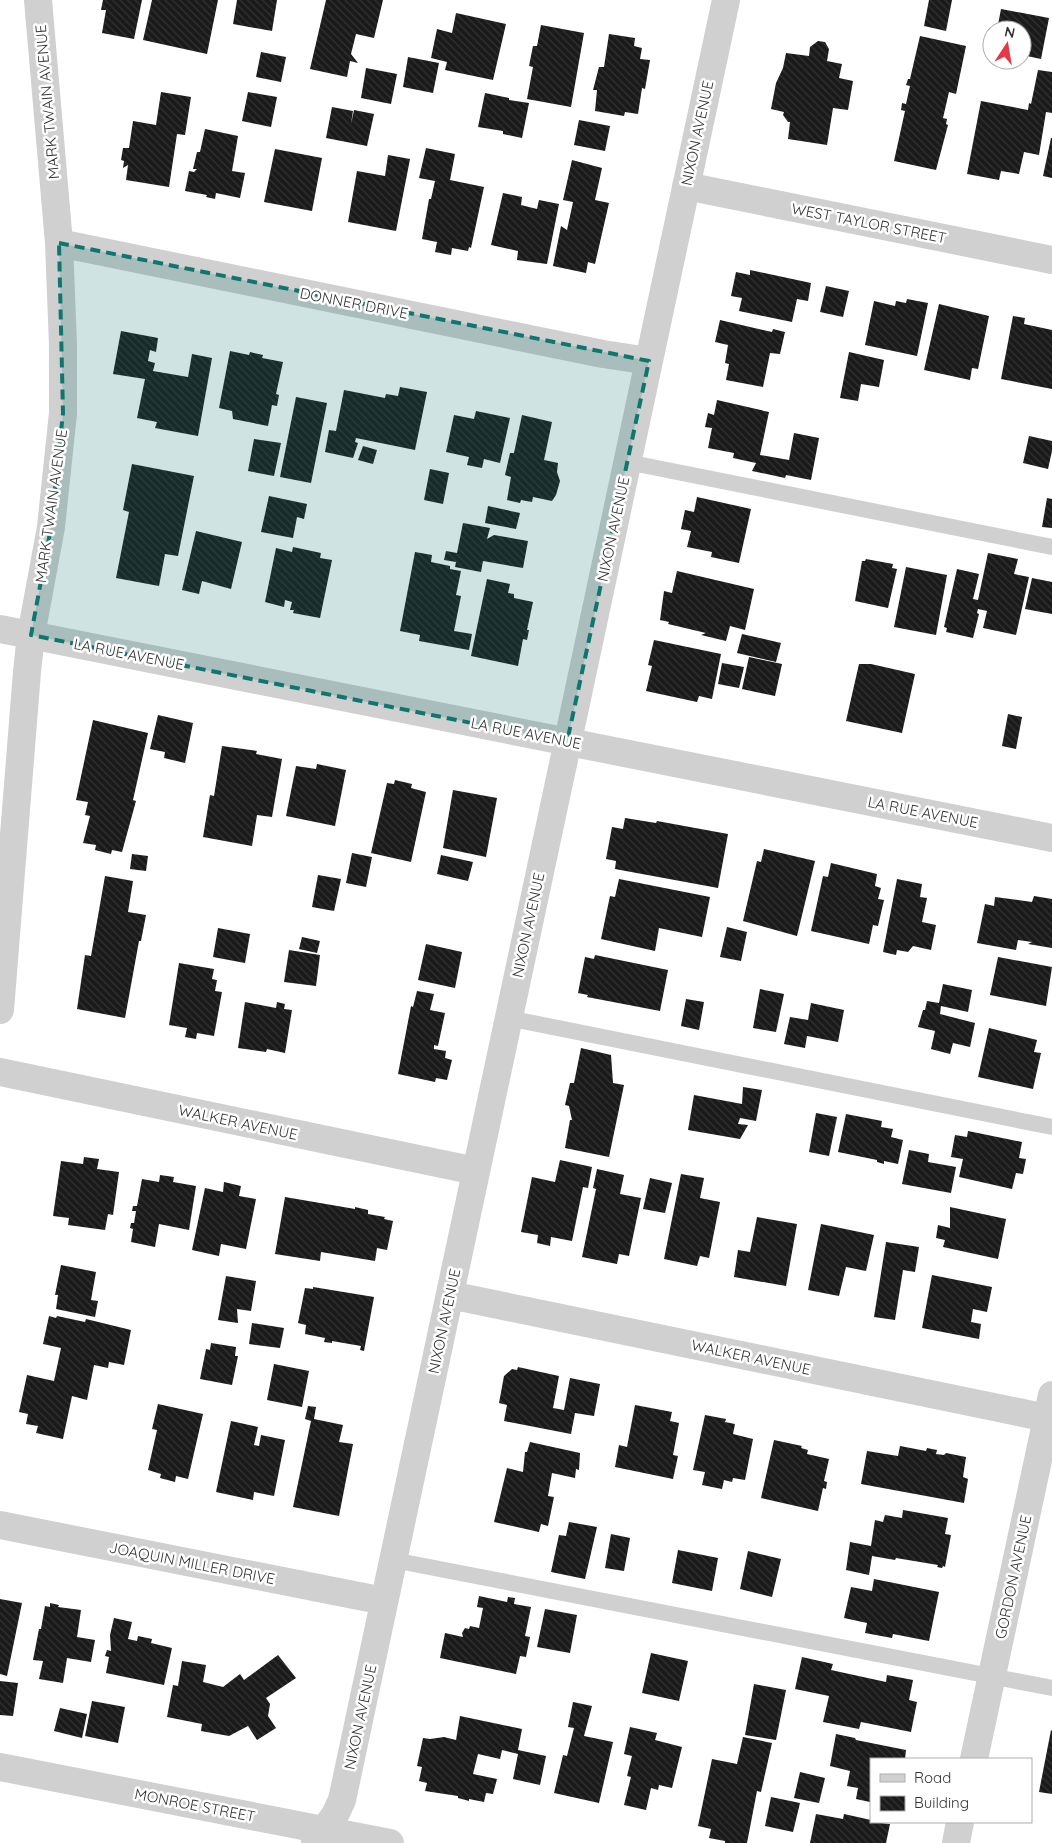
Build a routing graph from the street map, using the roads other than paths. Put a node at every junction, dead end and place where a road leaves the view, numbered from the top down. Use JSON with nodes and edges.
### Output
{"nodes":[{"id":1,"x":38,"y":0,"type":"edge"},
{"id":2,"x":726,"y":0,"type":"edge"},
{"id":3,"x":686,"y":186,"type":"junction"},
{"id":4,"x":59,"y":244,"type":"junction"},
{"id":5,"x":1052,"y":260,"type":"edge"},
{"id":6,"x":649,"y":361,"type":"junction"},
{"id":7,"x":627,"y":462,"type":"junction"},
{"id":8,"x":1052,"y":547,"type":"edge"},
{"id":9,"x":0,"y":629,"type":"edge"},
{"id":10,"x":31,"y":635,"type":"junction"},
{"id":11,"x":567,"y":742,"type":"junction"},
{"id":12,"x":1052,"y":838,"type":"edge"},
{"id":13,"x":0,"y":1010,"type":"edge"},
{"id":14,"x":508,"y":1018,"type":"junction"},
{"id":15,"x":0,"y":1072,"type":"edge"},
{"id":16,"x":1052,"y":1127,"type":"edge"},
{"id":17,"x":476,"y":1171,"type":"junction"},
{"id":18,"x":450,"y":1295,"type":"junction"},
{"id":19,"x":1050,"y":1411,"type":"edge"},
{"id":20,"x":0,"y":1525,"type":"edge"},
{"id":21,"x":393,"y":1560,"type":"junction"},
{"id":22,"x":384,"y":1601,"type":"junction"},
{"id":23,"x":993,"y":1676,"type":"junction"},
{"id":24,"x":1052,"y":1688,"type":"edge"},
{"id":25,"x":974,"y":1758,"type":"edge"},
{"id":26,"x":0,"y":1767,"type":"edge"},
{"id":27,"x":960,"y":1823,"type":"edge"},
{"id":28,"x":320,"y":1836,"type":"edge"},
{"id":29,"x":390,"y":1843,"type":"edge"},
{"id":30,"x":956,"y":1843,"type":"edge"}],
"edges":[{"from":1,"to":4,"type":"street","name":"MARK TWAIN AVENUE"},
{"from":2,"to":3,"type":"street","name":"NIXON AVENUE"},
{"from":3,"to":5,"type":"street","name":"WEST TAYLOR STREET"},
{"from":3,"to":6,"type":"street","name":"NIXON AVENUE"},
{"from":4,"to":6,"type":"street","name":"DONNER DRIVE"},
{"from":4,"to":10,"type":"street","name":"MARK TWAIN AVENUE"},
{"from":6,"to":7,"type":"street","name":"NIXON AVENUE"},
{"from":7,"to":8,"type":"lane"},
{"from":7,"to":11,"type":"street","name":"NIXON AVENUE"},
{"from":9,"to":10,"type":"street","name":"LA RUE AVENUE"},
{"from":10,"to":11,"type":"street","name":"LA RUE AVENUE"},
{"from":10,"to":13,"type":"street","name":"MARK TWAIN AVENUE"},
{"from":11,"to":12,"type":"street","name":"LA RUE AVENUE"},
{"from":11,"to":14,"type":"street","name":"NIXON AVENUE"},
{"from":14,"to":16,"type":"lane"},
{"from":14,"to":17,"type":"street","name":"NIXON AVENUE"},
{"from":15,"to":17,"type":"street","name":"WALKER AVENUE"},
{"from":17,"to":18,"type":"street","name":"NIXON AVENUE"},
{"from":18,"to":19,"type":"street","name":"WALKER AVENUE"},
{"from":18,"to":21,"type":"street","name":"NIXON AVENUE"},
{"from":19,"to":23,"type":"street","name":"GORDON AVENUE"},
{"from":20,"to":22,"type":"street","name":"JOAQUIN MILLER DRIVE"},
{"from":21,"to":22,"type":"street","name":"NIXON AVENUE"},
{"from":21,"to":23,"type":"lane"},
{"from":22,"to":28,"type":"street","name":"NIXON AVENUE"},
{"from":23,"to":24,"type":"lane"},
{"from":23,"to":25,"type":"street","name":"GORDON AVENUE"},
{"from":26,"to":28,"type":"street","name":"MONROE STREET"},
{"from":27,"to":30,"type":"street"},
{"from":28,"to":29,"type":"street","name":"MONROE STREET"}]}
